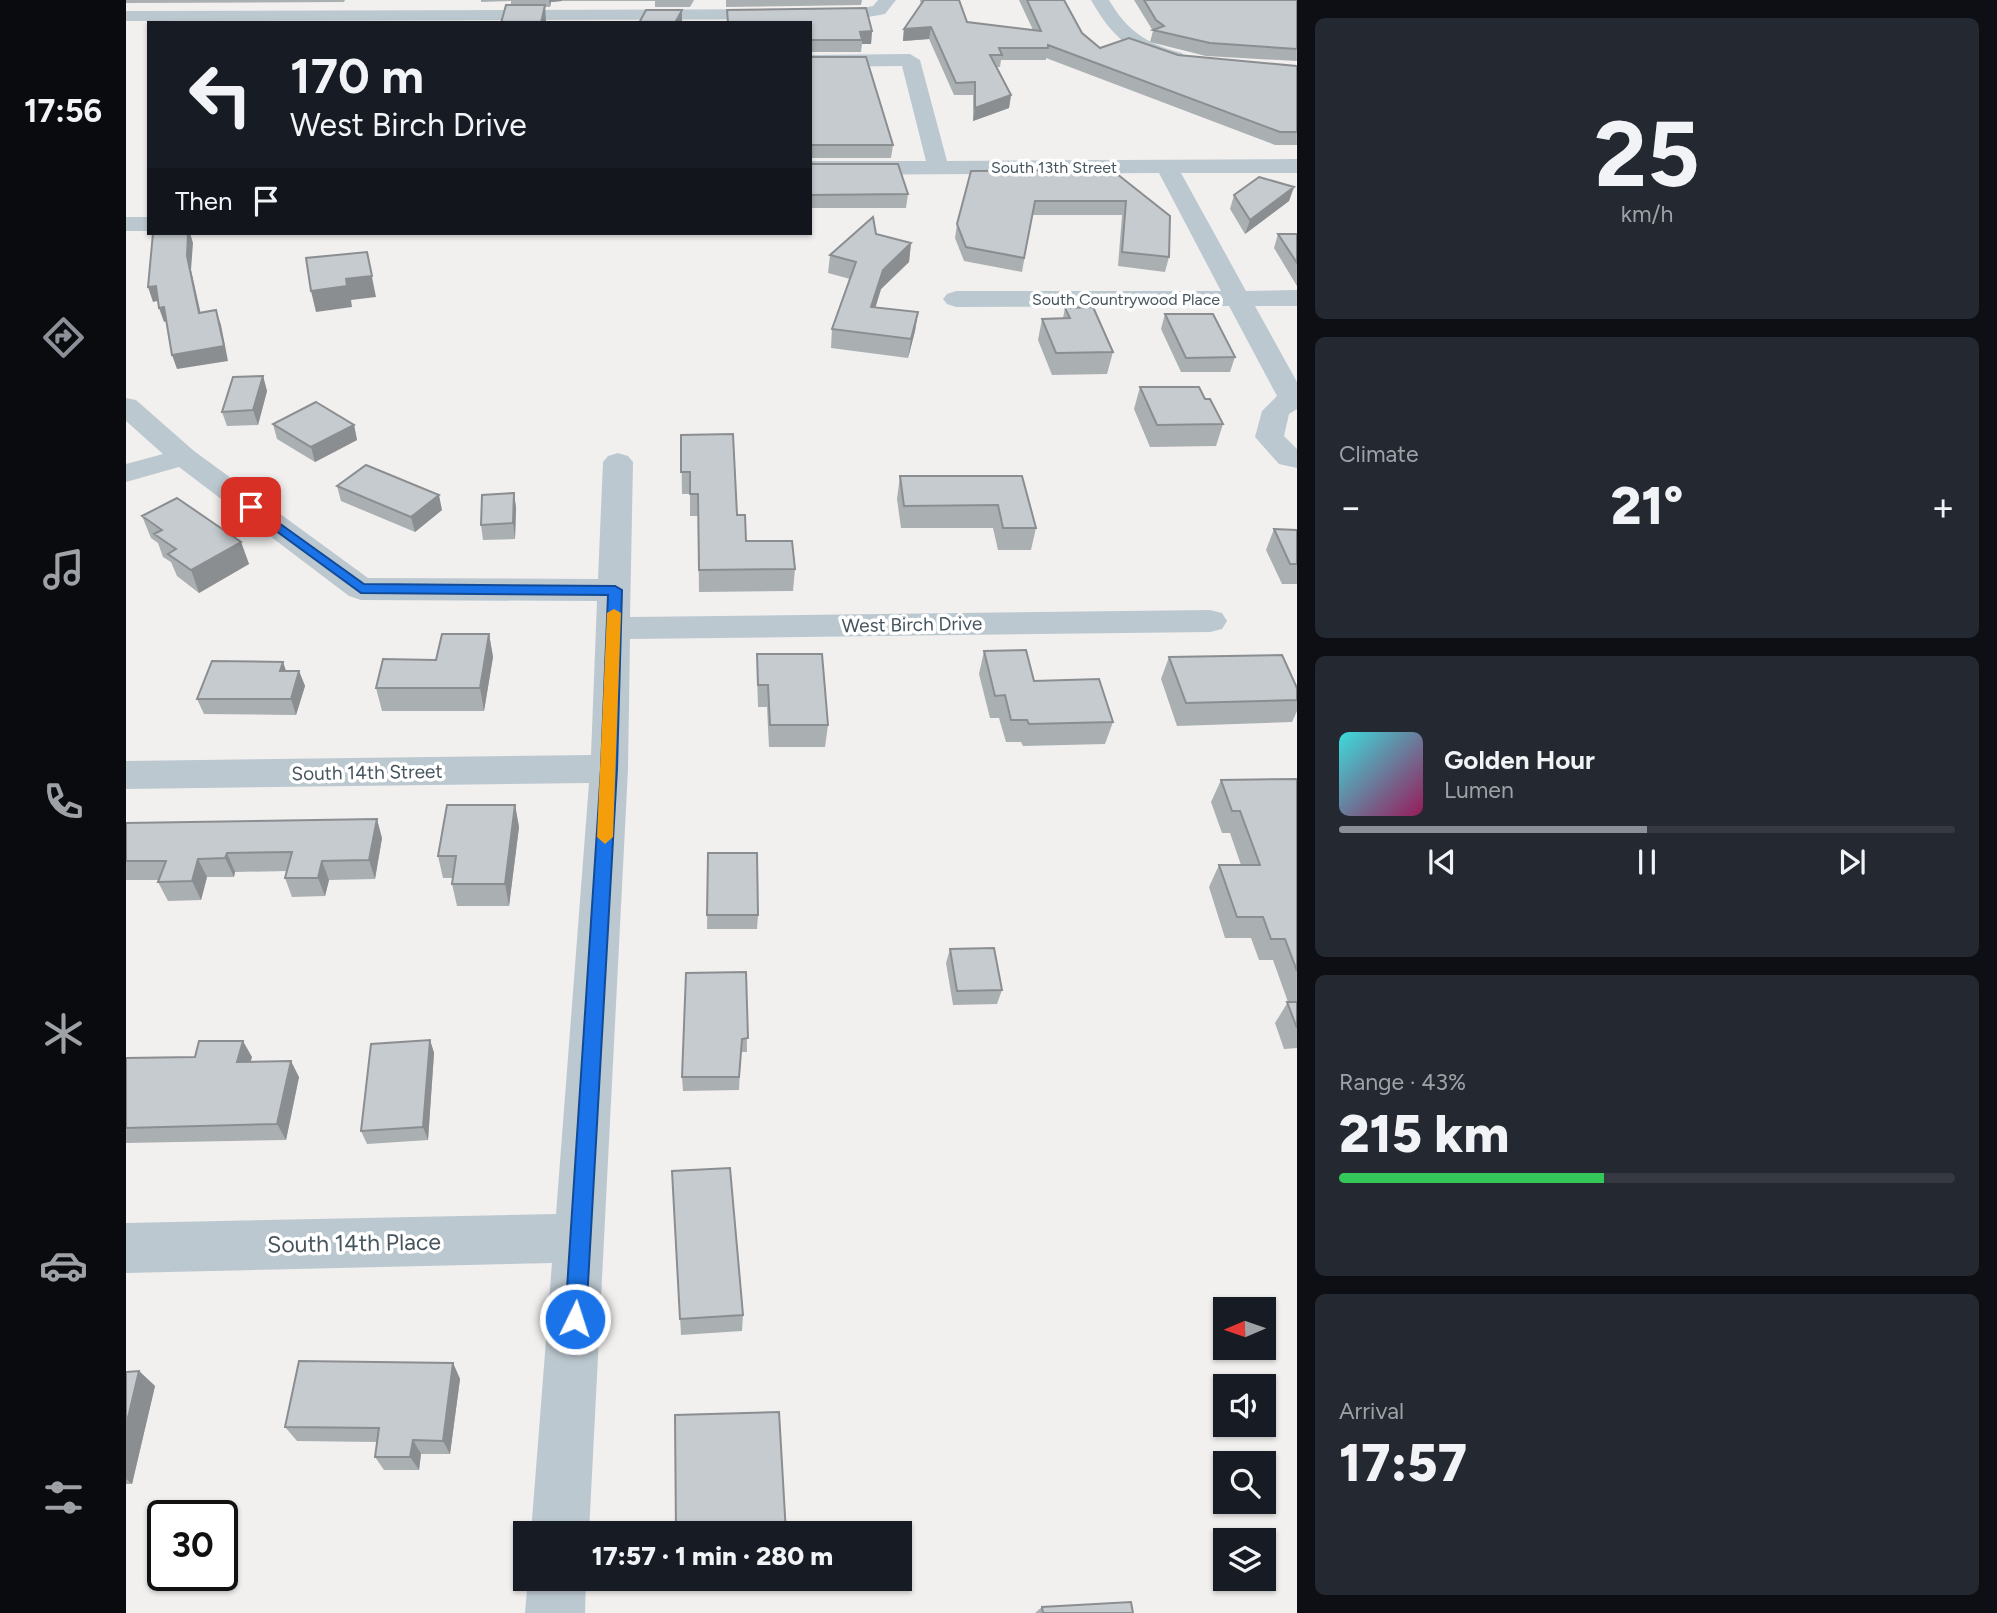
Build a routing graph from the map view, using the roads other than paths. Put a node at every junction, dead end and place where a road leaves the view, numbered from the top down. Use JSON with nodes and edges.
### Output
{"nodes":[{"id":1,"x":1100,"y":0,"type":"edge"},
{"id":2,"x":887,"y":2,"type":"edge"},
{"id":3,"x":440,"y":7,"type":"edge"},
{"id":4,"x":126,"y":16,"type":"edge"},
{"id":5,"x":812,"y":61,"type":"edge"},
{"id":6,"x":1199,"y":61,"type":"edge"},
{"id":7,"x":1166,"y":166,"type":"junction"},
{"id":8,"x":1297,"y":166,"type":"edge"},
{"id":9,"x":938,"y":167,"type":"junction"},
{"id":10,"x":812,"y":168,"type":"edge"},
{"id":11,"x":126,"y":224,"type":"edge"},
{"id":12,"x":147,"y":224,"type":"edge"},
{"id":13,"x":956,"y":299,"type":"dead end"},
{"id":14,"x":1237,"y":299,"type":"junction"},
{"id":15,"x":1297,"y":299,"type":"edge"},
{"id":16,"x":1295,"y":400,"type":"edge"},
{"id":17,"x":126,"y":406,"type":"edge"},
{"id":18,"x":184,"y":457,"type":"junction"},
{"id":19,"x":1297,"y":459,"type":"edge"},
{"id":20,"x":618,"y":462,"type":"dead end"},
{"id":21,"x":126,"y":473,"type":"edge"},
{"id":22,"x":614,"y":609,"type":"junction"},
{"id":23,"x":1210,"y":621,"type":"dead end"},
{"id":24,"x":609,"y":769,"type":"junction"},
{"id":25,"x":126,"y":775,"type":"edge"},
{"id":26,"x":581,"y":1238,"type":"junction"},
{"id":27,"x":126,"y":1248,"type":"edge"},
{"id":28,"x":561,"y":1521,"type":"edge"},
{"id":29,"x":556,"y":1591,"type":"edge"},
{"id":30,"x":555,"y":1613,"type":"edge"}],
"edges":[{"from":1,"to":6,"type":"street"},
{"from":2,"to":3,"type":"street"},
{"from":3,"to":4,"type":"street"},
{"from":5,"to":9,"type":"street"},
{"from":7,"to":8,"type":"street","name":"South 13th Street"},
{"from":7,"to":9,"type":"street","name":"South 13th Street"},
{"from":7,"to":14,"type":"street"},
{"from":9,"to":10,"type":"street","name":"South 13th Street"},
{"from":11,"to":12,"type":"street"},
{"from":13,"to":14,"type":"street","name":"South Countrywood Place"},
{"from":14,"to":15,"type":"street","name":"South Countrywood Place"},
{"from":14,"to":16,"type":"street"},
{"from":16,"to":19,"type":"street"},
{"from":17,"to":18,"type":"street","name":"West Birch Drive"},
{"from":18,"to":21,"type":"street"},
{"from":18,"to":22,"type":"street","name":"West Birch Drive"},
{"from":20,"to":22,"type":"street"},
{"from":22,"to":23,"type":"street","name":"West Birch Drive"},
{"from":22,"to":24,"type":"street"},
{"from":24,"to":25,"type":"street","name":"South 14th Street"},
{"from":24,"to":26,"type":"street"},
{"from":26,"to":27,"type":"street","name":"South 14th Place"},
{"from":26,"to":28,"type":"street"},
{"from":29,"to":30,"type":"street"}]}
